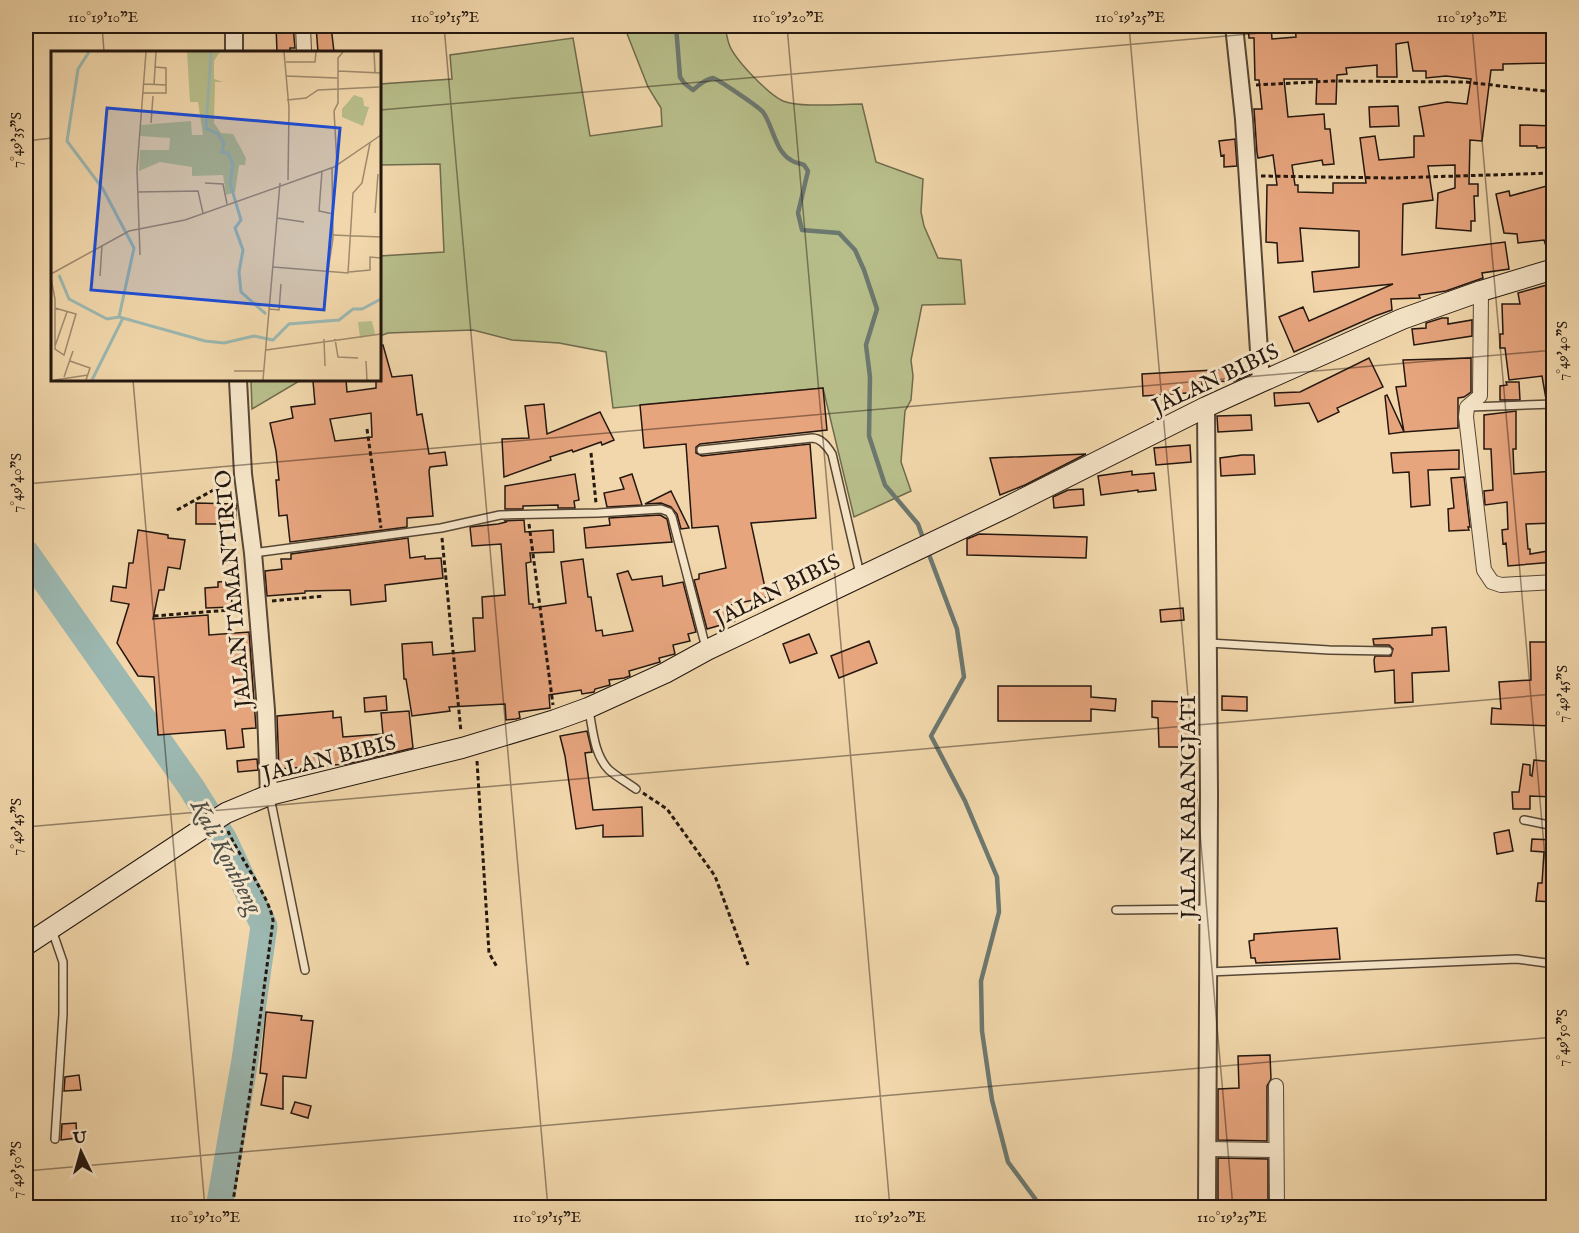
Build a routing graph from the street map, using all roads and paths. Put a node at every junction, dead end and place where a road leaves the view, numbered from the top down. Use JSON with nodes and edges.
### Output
{"nodes":[{"id":1,"x":234,"y":26,"type":"edge"},
{"id":2,"x":303,"y":26,"type":"edge"},
{"id":3,"x":1234,"y":26,"type":"edge"},
{"id":4,"x":1552,"y":26,"type":"edge"},
{"id":5,"x":1554,"y":33,"type":"edge"},
{"id":6,"x":234,"y":51,"type":"edge"},
{"id":7,"x":304,"y":51,"type":"edge"},
{"id":8,"x":1240,"y":86,"type":"junction"},
{"id":9,"x":1554,"y":92,"type":"edge"},
{"id":10,"x":1554,"y":173,"type":"edge"},
{"id":11,"x":1248,"y":176,"type":"junction"},
{"id":12,"x":1552,"y":270,"type":"edge"},
{"id":13,"x":1481,"y":291,"type":"junction"},
{"id":14,"x":1554,"y":291,"type":"edge"},
{"id":15,"x":237,"y":381,"type":"edge"},
{"id":16,"x":1261,"y":382,"type":"junction"},
{"id":17,"x":1554,"y":404,"type":"edge"},
{"id":18,"x":1206,"y":407,"type":"junction"},
{"id":19,"x":1467,"y":407,"type":"junction"},
{"id":20,"x":367,"y":429,"type":"dead end"},
{"id":21,"x":701,"y":450,"type":"dead end"},
{"id":22,"x":591,"y":453,"type":"dead end"},
{"id":23,"x":243,"y":474,"type":"junction"},
{"id":24,"x":177,"y":510,"type":"dead end"},
{"id":25,"x":597,"y":513,"type":"junction"},
{"id":26,"x":528,"y":514,"type":"junction"},
{"id":27,"x":441,"y":528,"type":"junction"},
{"id":28,"x":382,"y":535,"type":"junction"},
{"id":29,"x":253,"y":553,"type":"junction"},
{"id":30,"x":861,"y":576,"type":"junction"},
{"id":31,"x":1554,"y":582,"type":"edge"},
{"id":32,"x":324,"y":596,"type":"dead end"},
{"id":33,"x":256,"y":606,"type":"junction"},
{"id":34,"x":154,"y":616,"type":"dead end"},
{"id":35,"x":1209,"y":643,"type":"junction"},
{"id":36,"x":707,"y":650,"type":"junction"},
{"id":37,"x":1388,"y":651,"type":"dead end"},
{"id":38,"x":588,"y":708,"type":"junction"},
{"id":39,"x":555,"y":720,"type":"junction"},
{"id":40,"x":469,"y":746,"type":"junction"},
{"id":41,"x":636,"y":789,"type":"joint"},
{"id":42,"x":269,"y":795,"type":"junction"},
{"id":43,"x":220,"y":816,"type":"junction"},
{"id":44,"x":1524,"y":820,"type":"dead end"},
{"id":45,"x":1554,"y":826,"type":"edge"},
{"id":46,"x":1209,"y":909,"type":"junction"},
{"id":47,"x":1116,"y":910,"type":"dead end"},
{"id":48,"x":51,"y":928,"type":"junction"},
{"id":49,"x":26,"y":945,"type":"edge"},
{"id":50,"x":1554,"y":964,"type":"edge"},
{"id":51,"x":748,"y":965,"type":"dead end"},
{"id":52,"x":497,"y":967,"type":"dead end"},
{"id":53,"x":305,"y":970,"type":"dead end"},
{"id":54,"x":1209,"y":972,"type":"junction"},
{"id":55,"x":1276,"y":1086,"type":"dead end"},
{"id":56,"x":55,"y":1139,"type":"dead end"},
{"id":57,"x":1208,"y":1149,"type":"junction"},
{"id":58,"x":1276,"y":1150,"type":"junction"},
{"id":59,"x":232,"y":1208,"type":"edge"},
{"id":60,"x":1207,"y":1208,"type":"edge"},
{"id":61,"x":1277,"y":1208,"type":"edge"}],
"edges":[{"from":1,"to":6,"type":"street"},
{"from":2,"to":7,"type":"street"},
{"from":3,"to":8,"type":"street"},
{"from":4,"to":5,"type":"street"},
{"from":8,"to":9,"type":"path"},
{"from":8,"to":11,"type":"street"},
{"from":10,"to":11,"type":"path"},
{"from":11,"to":16,"type":"street"},
{"from":12,"to":13,"type":"main road","name":"JALAN BIBIS"},
{"from":12,"to":14,"type":"lane"},
{"from":13,"to":16,"type":"main road","name":"JALAN BIBIS"},
{"from":13,"to":19,"type":"street"},
{"from":15,"to":23,"type":"street","name":"JALAN TAMANTIRTO"},
{"from":16,"to":18,"type":"main road","name":"JALAN BIBIS"},
{"from":17,"to":19,"type":"lane"},
{"from":18,"to":30,"type":"main road","name":"JALAN BIBIS"},
{"from":18,"to":35,"type":"street","name":"JALAN KARANGJATI"},
{"from":19,"to":31,"type":"street"},
{"from":20,"to":28,"type":"path"},
{"from":21,"to":30,"type":"lane"},
{"from":22,"to":25,"type":"path"},
{"from":23,"to":24,"type":"path"},
{"from":23,"to":29,"type":"street","name":"JALAN TAMANTIRTO"},
{"from":25,"to":26,"type":"lane"},
{"from":25,"to":36,"type":"lane"},
{"from":26,"to":27,"type":"lane"},
{"from":26,"to":39,"type":"path"},
{"from":27,"to":28,"type":"lane"},
{"from":27,"to":40,"type":"path"},
{"from":28,"to":29,"type":"lane"},
{"from":29,"to":33,"type":"street","name":"JALAN TAMANTIRTO"},
{"from":30,"to":36,"type":"main road","name":"JALAN BIBIS"},
{"from":32,"to":33,"type":"path"},
{"from":33,"to":34,"type":"path"},
{"from":33,"to":42,"type":"street","name":"JALAN TAMANTIRTO"},
{"from":35,"to":37,"type":"lane"},
{"from":35,"to":46,"type":"street","name":"JALAN KARANGJATI"},
{"from":36,"to":38,"type":"main road","name":"JALAN BIBIS"},
{"from":38,"to":39,"type":"main road","name":"JALAN BIBIS"},
{"from":38,"to":41,"type":"lane"},
{"from":39,"to":40,"type":"main road","name":"JALAN BIBIS"},
{"from":40,"to":42,"type":"main road","name":"JALAN BIBIS"},
{"from":40,"to":52,"type":"path"},
{"from":41,"to":51,"type":"path"},
{"from":42,"to":43,"type":"main road","name":"JALAN BIBIS"},
{"from":42,"to":53,"type":"lane"},
{"from":43,"to":48,"type":"main road","name":"JALAN BIBIS"},
{"from":43,"to":59,"type":"path"},
{"from":44,"to":45,"type":"lane"},
{"from":46,"to":47,"type":"lane"},
{"from":46,"to":54,"type":"street","name":"JALAN KARANGJATI"},
{"from":48,"to":49,"type":"main road","name":"JALAN BIBIS"},
{"from":48,"to":56,"type":"lane"},
{"from":50,"to":54,"type":"lane"},
{"from":54,"to":57,"type":"street","name":"JALAN KARANGJATI"},
{"from":55,"to":58,"type":"street"},
{"from":57,"to":58,"type":"street"},
{"from":57,"to":60,"type":"street","name":"JALAN KARANGJATI"},
{"from":58,"to":61,"type":"street"}]}
